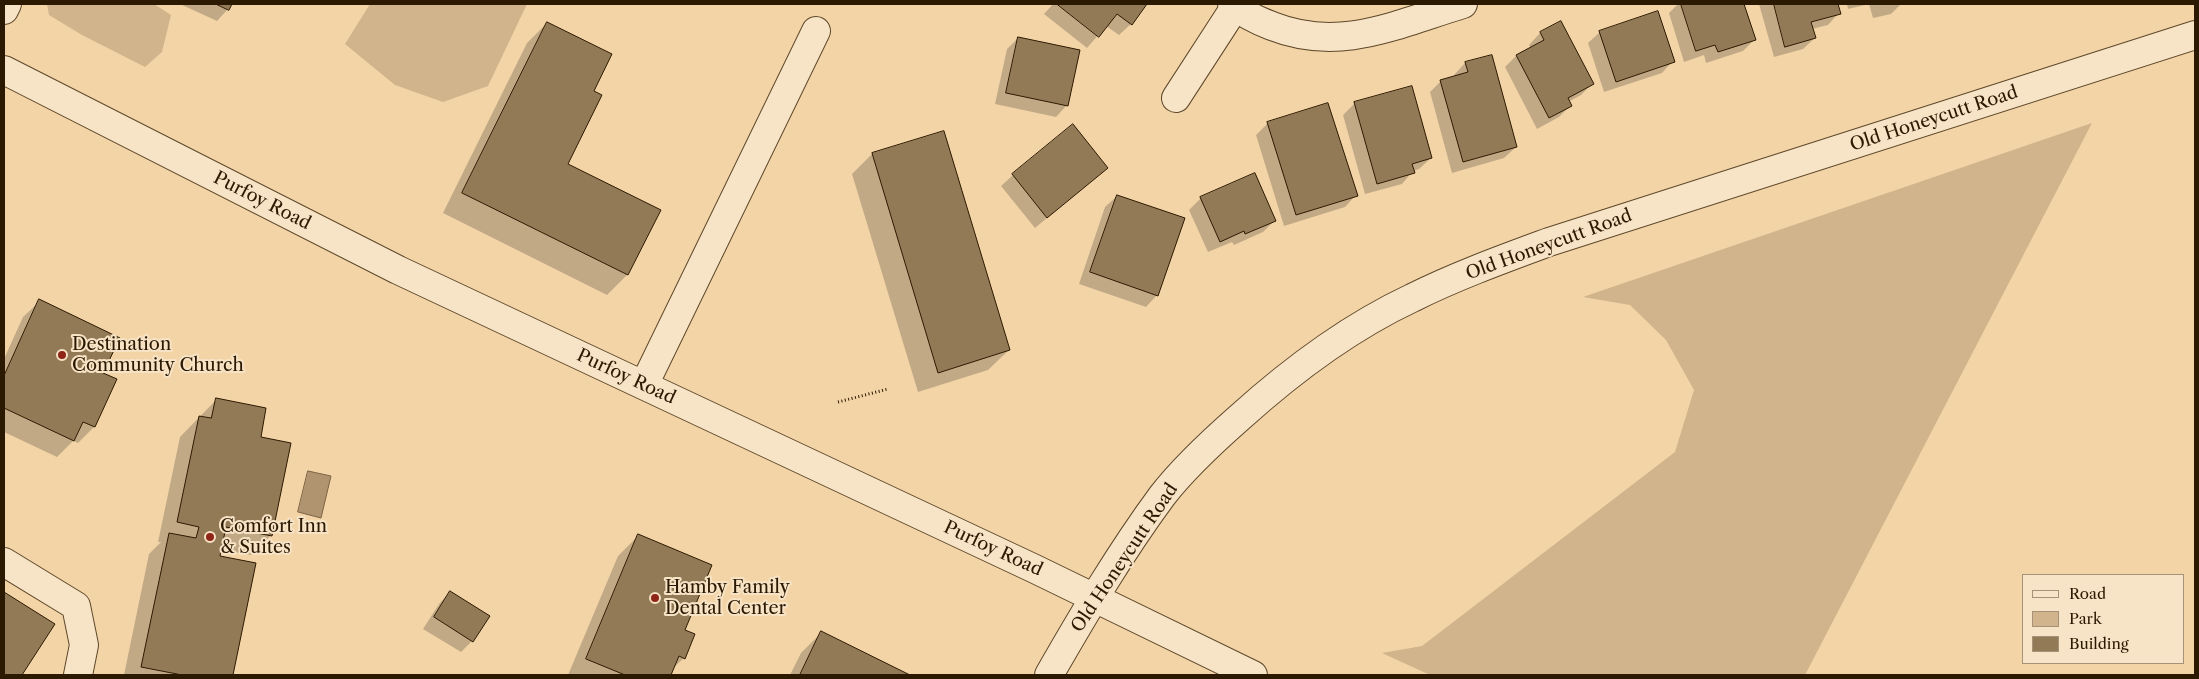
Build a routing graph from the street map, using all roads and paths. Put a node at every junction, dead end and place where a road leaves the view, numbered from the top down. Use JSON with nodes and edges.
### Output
{"nodes":[{"id":1,"x":6,"y":4,"type":"edge"},
{"id":2,"x":1463,"y":4,"type":"edge"},
{"id":3,"x":1234,"y":5,"type":"edge"},
{"id":4,"x":4,"y":10,"type":"edge"},
{"id":5,"x":816,"y":31,"type":"dead end"},
{"id":6,"x":2195,"y":35,"type":"edge"},
{"id":7,"x":4,"y":70,"type":"edge"},
{"id":8,"x":1176,"y":98,"type":"dead end"},
{"id":9,"x":644,"y":385,"type":"junction"},
{"id":10,"x":888,"y":389,"type":"dead end"},
{"id":11,"x":838,"y":402,"type":"dead end"},
{"id":12,"x":4,"y":562,"type":"edge"},
{"id":13,"x":1094,"y":597,"type":"junction"},
{"id":14,"x":78,"y":675,"type":"edge"},
{"id":15,"x":1049,"y":675,"type":"edge"},
{"id":16,"x":1253,"y":675,"type":"edge"}],
"edges":[{"from":1,"to":4,"type":"street"},
{"from":2,"to":3,"type":"street"},
{"from":3,"to":8,"type":"street"},
{"from":5,"to":9,"type":"street"},
{"from":6,"to":13,"type":"street","name":"Old Honeycutt Road"},
{"from":7,"to":9,"type":"street","name":"Purfoy Road"},
{"from":9,"to":13,"type":"street","name":"Purfoy Road"},
{"from":10,"to":11,"type":"path"},
{"from":12,"to":14,"type":"street"},
{"from":13,"to":15,"type":"street","name":"Old Honeycutt Road"},
{"from":13,"to":16,"type":"street","name":"Purfoy Road"}]}
